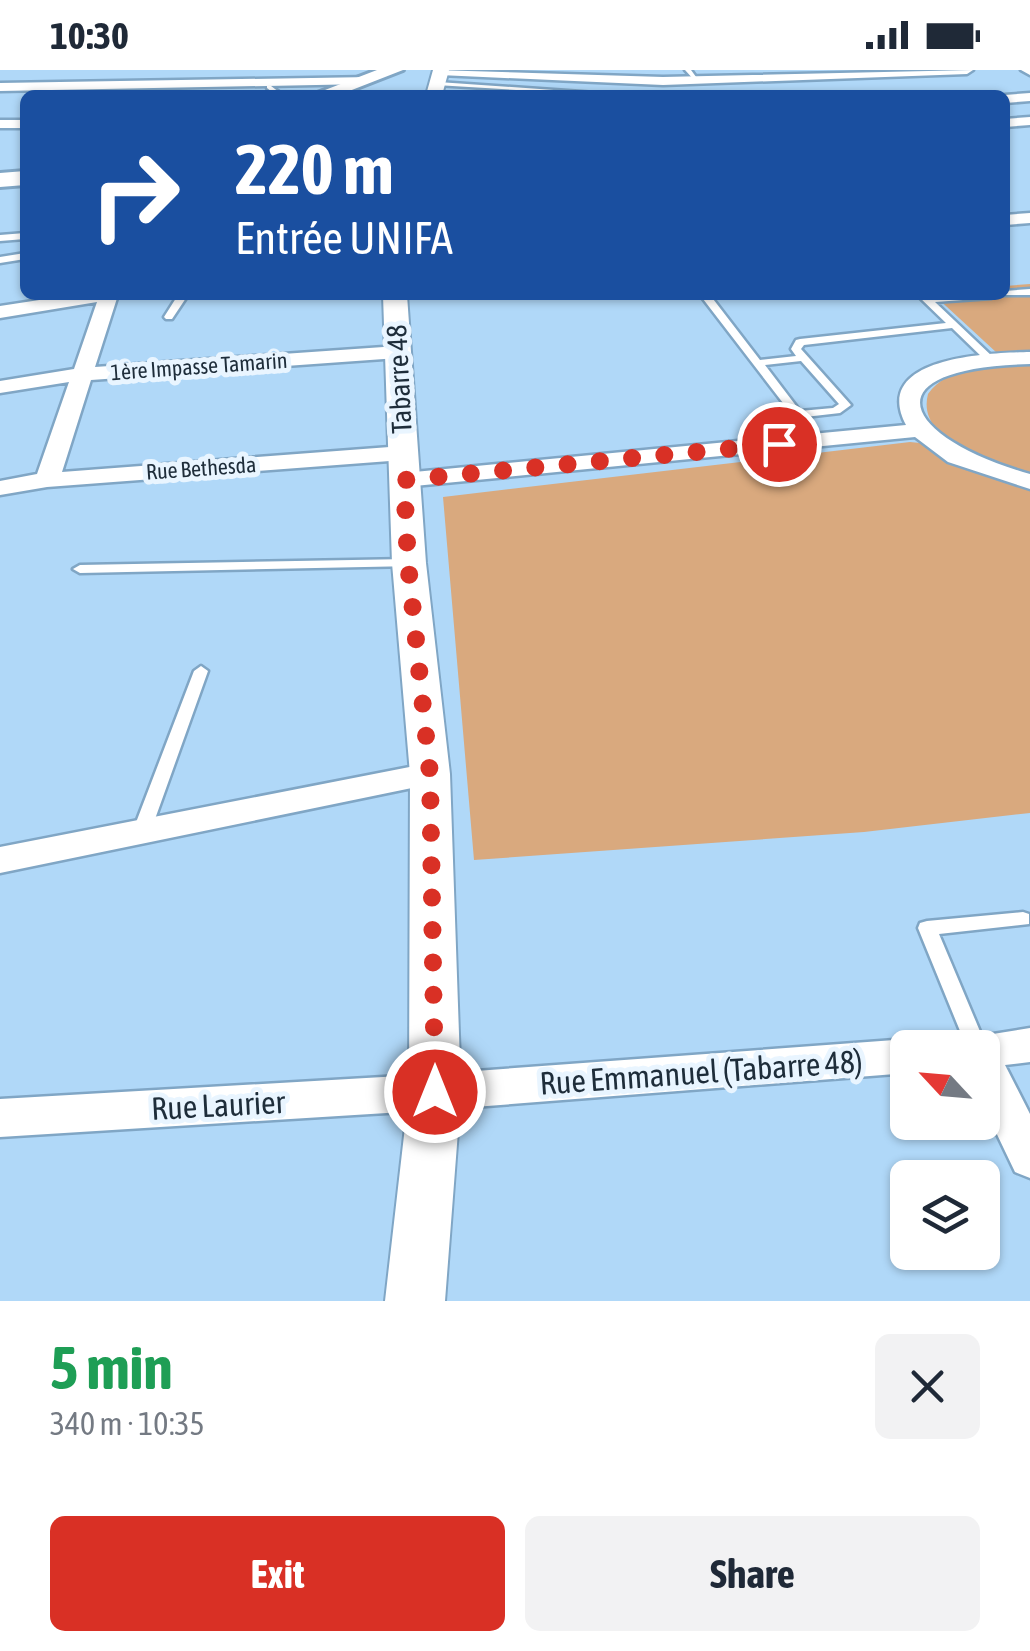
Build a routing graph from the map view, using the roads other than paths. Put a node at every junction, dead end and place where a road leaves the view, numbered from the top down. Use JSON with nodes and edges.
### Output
{"nodes":[{"id":1,"x":967,"y":70,"type":"edge"},
{"id":2,"x":377,"y":73,"type":"edge"},
{"id":3,"x":587,"y":74,"type":"edge"},
{"id":4,"x":800,"y":74,"type":"edge"},
{"id":5,"x":693,"y":75,"type":"edge"},
{"id":6,"x":438,"y":78,"type":"edge"},
{"id":7,"x":0,"y":87,"type":"edge"},
{"id":8,"x":16,"y":87,"type":"junction"},
{"id":9,"x":334,"y":90,"type":"edge"},
{"id":10,"x":550,"y":90,"type":"edge"},
{"id":11,"x":0,"y":110,"type":"edge"},
{"id":12,"x":77,"y":300,"type":"edge"},
{"id":13,"x":107,"y":300,"type":"edge"},
{"id":14,"x":180,"y":300,"type":"edge"},
{"id":15,"x":395,"y":300,"type":"edge"},
{"id":16,"x":709,"y":300,"type":"edge"},
{"id":17,"x":927,"y":300,"type":"edge"},
{"id":18,"x":0,"y":312,"type":"edge"},
{"id":19,"x":169,"y":317,"type":"dead end"},
{"id":20,"x":954,"y":326,"type":"junction"},
{"id":21,"x":398,"y":352,"type":"junction"},
{"id":22,"x":803,"y":358,"type":"junction"},
{"id":23,"x":990,"y":358,"type":"junction"},
{"id":24,"x":1030,"y":358,"type":"edge"},
{"id":25,"x":758,"y":364,"type":"junction"},
{"id":26,"x":81,"y":374,"type":"junction"},
{"id":27,"x":0,"y":387,"type":"edge"},
{"id":28,"x":798,"y":414,"type":"junction"},
{"id":29,"x":920,"y":430,"type":"junction"},
{"id":30,"x":817,"y":440,"type":"junction"},
{"id":31,"x":404,"y":466,"type":"junction"},
{"id":32,"x":47,"y":480,"type":"junction"},
{"id":33,"x":1030,"y":482,"type":"edge"},
{"id":34,"x":0,"y":488,"type":"edge"},
{"id":35,"x":408,"y":563,"type":"junction"},
{"id":36,"x":80,"y":569,"type":"dead end"},
{"id":37,"x":201,"y":670,"type":"dead end"},
{"id":38,"x":430,"y":774,"type":"junction"},
{"id":39,"x":141,"y":833,"type":"junction"},
{"id":40,"x":0,"y":860,"type":"edge"},
{"id":41,"x":1022,"y":918,"type":"dead end"},
{"id":42,"x":972,"y":1030,"type":"edge"},
{"id":43,"x":1030,"y":1045,"type":"edge"},
{"id":44,"x":1000,"y":1047,"type":"edge"},
{"id":45,"x":890,"y":1057,"type":"edge"},
{"id":46,"x":435,"y":1092,"type":"junction"},
{"id":47,"x":1000,"y":1097,"type":"edge"},
{"id":48,"x":0,"y":1118,"type":"edge"},
{"id":49,"x":1030,"y":1158,"type":"edge"},
{"id":50,"x":415,"y":1301,"type":"edge"}],
"edges":[{"from":1,"to":4,"type":"street"},
{"from":2,"to":8,"type":"street"},
{"from":2,"to":9,"type":"main road"},
{"from":3,"to":5,"type":"street"},
{"from":3,"to":6,"type":"street"},
{"from":4,"to":5,"type":"street"},
{"from":6,"to":10,"type":"lane"},
{"from":7,"to":8,"type":"street"},
{"from":8,"to":11,"type":"street"},
{"from":12,"to":18,"type":"street"},
{"from":13,"to":26,"type":"street"},
{"from":14,"to":19,"type":"lane"},
{"from":15,"to":21,"type":"street","name":"Tabarre 48"},
{"from":16,"to":25,"type":"lane"},
{"from":17,"to":20,"type":"lane"},
{"from":20,"to":22,"type":"lane"},
{"from":20,"to":23,"type":"lane"},
{"from":21,"to":26,"type":"street","name":"1ère Impasse Tamarin"},
{"from":21,"to":31,"type":"street","name":"Tabarre 48"},
{"from":22,"to":25,"type":"lane"},
{"from":22,"to":28,"type":"lane"},
{"from":23,"to":24,"type":"street"},
{"from":23,"to":29,"type":"street"},
{"from":25,"to":28,"type":"lane"},
{"from":26,"to":27,"type":"street","name":"1ère Impasse Tamarin"},
{"from":26,"to":32,"type":"street"},
{"from":28,"to":30,"type":"lane"},
{"from":29,"to":30,"type":"street","name":"Rue Bethesda"},
{"from":29,"to":33,"type":"street"},
{"from":30,"to":31,"type":"street","name":"Rue Bethesda"},
{"from":31,"to":32,"type":"street","name":"Rue Bethesda"},
{"from":31,"to":35,"type":"street","name":"Tabarre 48"},
{"from":32,"to":34,"type":"street","name":"Rue Bethesda"},
{"from":35,"to":36,"type":"lane"},
{"from":35,"to":38,"type":"street","name":"Tabarre 48"},
{"from":37,"to":39,"type":"lane"},
{"from":38,"to":39,"type":"street"},
{"from":38,"to":46,"type":"street","name":"Tabarre 48"},
{"from":39,"to":40,"type":"street"},
{"from":41,"to":42,"type":"lane"},
{"from":43,"to":44,"type":"street"},
{"from":45,"to":46,"type":"street","name":"Rue Emmanuel (Tabarre 48)"},
{"from":46,"to":48,"type":"street","name":"Rue Laurier"},
{"from":46,"to":50,"type":"street","name":"Tabarre 48"},
{"from":47,"to":49,"type":"street"}]}
